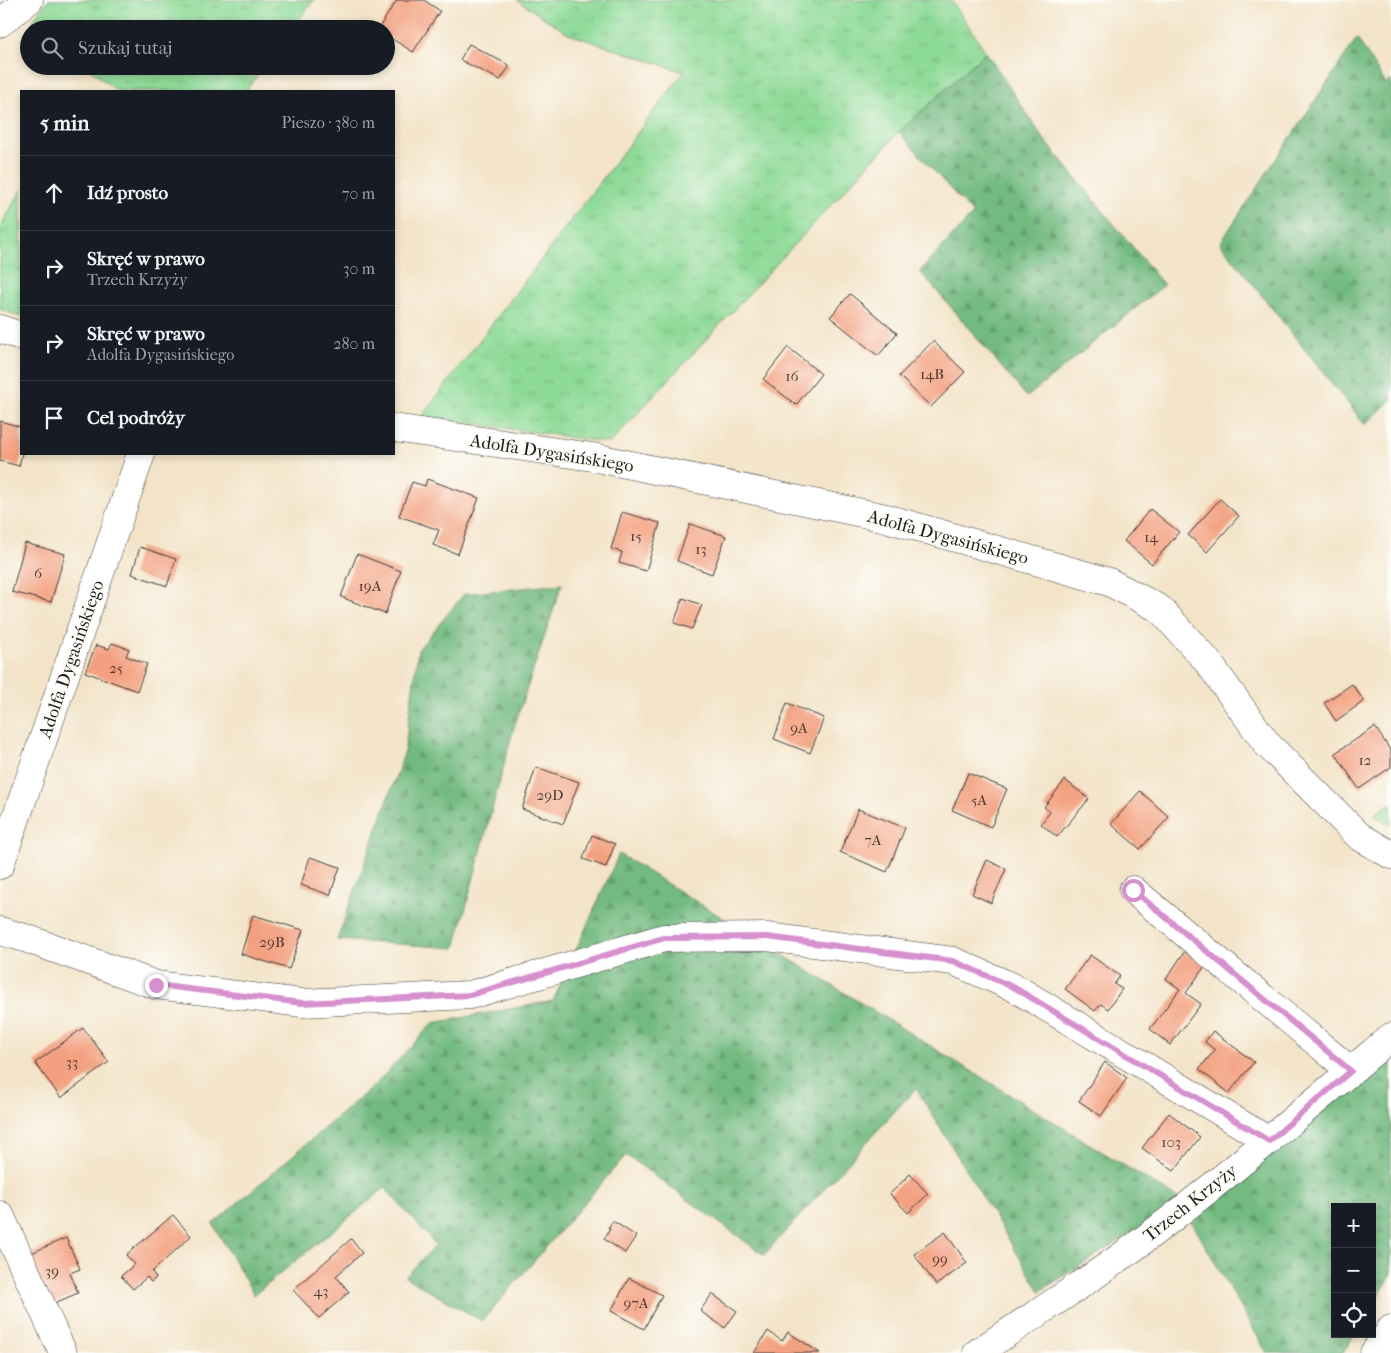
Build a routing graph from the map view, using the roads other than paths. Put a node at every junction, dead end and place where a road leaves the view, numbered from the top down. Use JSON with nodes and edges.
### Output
{"nodes":[{"id":1,"x":29,"y":0,"type":"edge"},
{"id":2,"x":0,"y":23,"type":"edge"},
{"id":3,"x":0,"y":329,"type":"edge"},
{"id":4,"x":20,"y":336,"type":"edge"},
{"id":5,"x":395,"y":428,"type":"edge"},
{"id":6,"x":141,"y":455,"type":"edge"},
{"id":7,"x":1391,"y":854,"type":"edge"},
{"id":8,"x":0,"y":865,"type":"edge"},
{"id":9,"x":1133,"y":890,"type":"dead end"},
{"id":10,"x":0,"y":931,"type":"edge"},
{"id":11,"x":1391,"y":1038,"type":"edge"},
{"id":12,"x":1351,"y":1071,"type":"junction"},
{"id":13,"x":1269,"y":1141,"type":"junction"},
{"id":14,"x":0,"y":1215,"type":"edge"},
{"id":15,"x":1391,"y":1329,"type":"edge"},
{"id":16,"x":63,"y":1353,"type":"edge"},
{"id":17,"x":977,"y":1353,"type":"edge"},
{"id":18,"x":1374,"y":1353,"type":"edge"}],
"edges":[{"from":1,"to":2,"type":"street"},
{"from":3,"to":4,"type":"street"},
{"from":5,"to":7,"type":"street","name":"Adolfa Dygasińskiego"},
{"from":6,"to":8,"type":"street","name":"Adolfa Dygasińskiego"},
{"from":9,"to":12,"type":"street"},
{"from":10,"to":13,"type":"street"},
{"from":11,"to":12,"type":"street","name":"Trzech Krzyży"},
{"from":12,"to":13,"type":"street","name":"Trzech Krzyży"},
{"from":13,"to":17,"type":"street","name":"Trzech Krzyży"},
{"from":14,"to":16,"type":"street"},
{"from":15,"to":18,"type":"street"}]}
